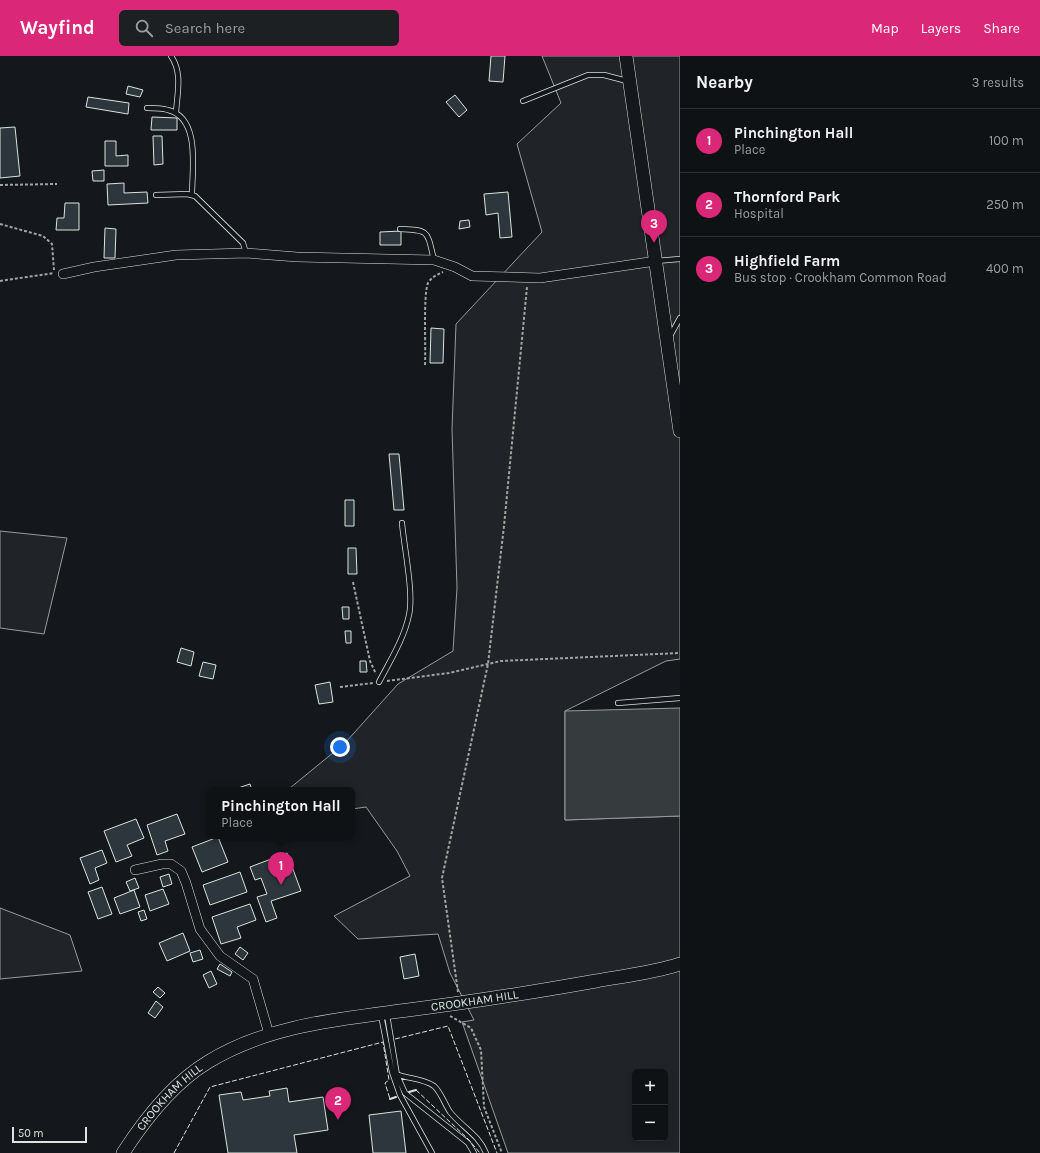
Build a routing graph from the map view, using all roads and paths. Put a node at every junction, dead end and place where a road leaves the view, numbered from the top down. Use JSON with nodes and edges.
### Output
{"nodes":[{"id":1,"x":171,"y":56,"type":"edge"},
{"id":2,"x":626,"y":56,"type":"edge"},
{"id":3,"x":629,"y":82,"type":"junction"},
{"id":4,"x":522,"y":101,"type":"dead end"},
{"id":5,"x":147,"y":108,"type":"dead end"},
{"id":6,"x":176,"y":113,"type":"junction"},
{"id":7,"x":58,"y":184,"type":"dead end"},
{"id":8,"x":0,"y":185,"type":"edge"},
{"id":9,"x":156,"y":195,"type":"dead end"},
{"id":10,"x":192,"y":195,"type":"junction"},
{"id":11,"x":0,"y":224,"type":"edge"},
{"id":12,"x":400,"y":228,"type":"dead end"},
{"id":13,"x":246,"y":253,"type":"junction"},
{"id":14,"x":680,"y":259,"type":"edge"},
{"id":15,"x":434,"y":260,"type":"junction"},
{"id":16,"x":656,"y":262,"type":"junction"},
{"id":17,"x":455,"y":267,"type":"junction"},
{"id":18,"x":59,"y":274,"type":"junction"},
{"id":19,"x":528,"y":278,"type":"junction"},
{"id":20,"x":0,"y":281,"type":"edge"},
{"id":21,"x":680,"y":318,"type":"edge"},
{"id":22,"x":667,"y":342,"type":"junction"},
{"id":23,"x":426,"y":365,"type":"dead end"},
{"id":24,"x":680,"y":431,"type":"edge"},
{"id":25,"x":402,"y":523,"type":"dead end"},
{"id":26,"x":353,"y":582,"type":"dead end"},
{"id":27,"x":680,"y":654,"type":"edge"},
{"id":28,"x":488,"y":664,"type":"junction"},
{"id":29,"x":379,"y":682,"type":"junction"},
{"id":30,"x":340,"y":687,"type":"dead end"},
{"id":31,"x":680,"y":698,"type":"edge"},
{"id":32,"x":618,"y":703,"type":"dead end"},
{"id":33,"x":135,"y":870,"type":"dead end"},
{"id":34,"x":680,"y":964,"type":"edge"},
{"id":35,"x":460,"y":1003,"type":"junction"},
{"id":36,"x":433,"y":1007,"type":"junction"},
{"id":37,"x":384,"y":1013,"type":"junction"},
{"id":38,"x":269,"y":1034,"type":"junction"},
{"id":39,"x":392,"y":1072,"type":"junction"},
{"id":40,"x":398,"y":1075,"type":"junction"},
{"id":41,"x":123,"y":1153,"type":"edge"},
{"id":42,"x":432,"y":1153,"type":"edge"},
{"id":43,"x":474,"y":1153,"type":"edge"},
{"id":44,"x":486,"y":1153,"type":"edge"},
{"id":45,"x":502,"y":1153,"type":"edge"}],
"edges":[{"from":1,"to":6,"type":"lane"},
{"from":2,"to":3,"type":"street"},
{"from":3,"to":4,"type":"lane"},
{"from":3,"to":16,"type":"street"},
{"from":5,"to":6,"type":"lane"},
{"from":6,"to":10,"type":"lane"},
{"from":7,"to":8,"type":"path"},
{"from":9,"to":10,"type":"lane"},
{"from":10,"to":13,"type":"lane"},
{"from":11,"to":18,"type":"path"},
{"from":12,"to":15,"type":"lane"},
{"from":13,"to":15,"type":"street"},
{"from":13,"to":18,"type":"street"},
{"from":14,"to":16,"type":"lane"},
{"from":15,"to":17,"type":"street"},
{"from":16,"to":19,"type":"street"},
{"from":16,"to":22,"type":"street"},
{"from":17,"to":19,"type":"street"},
{"from":17,"to":23,"type":"path"},
{"from":18,"to":20,"type":"path"},
{"from":19,"to":28,"type":"path"},
{"from":21,"to":22,"type":"lane"},
{"from":22,"to":24,"type":"street"},
{"from":25,"to":29,"type":"lane"},
{"from":26,"to":29,"type":"path"},
{"from":27,"to":28,"type":"path"},
{"from":28,"to":29,"type":"path"},
{"from":28,"to":35,"type":"path"},
{"from":29,"to":30,"type":"path"},
{"from":31,"to":32,"type":"lane"},
{"from":33,"to":38,"type":"street"},
{"from":34,"to":35,"type":"street","name":"CROOKHAM HILL"},
{"from":35,"to":36,"type":"street","name":"CROOKHAM HILL"},
{"from":36,"to":37,"type":"street","name":"CROOKHAM HILL"},
{"from":36,"to":45,"type":"path"},
{"from":37,"to":38,"type":"street","name":"CROOKHAM HILL"},
{"from":37,"to":39,"type":"lane"},
{"from":37,"to":40,"type":"lane"},
{"from":38,"to":41,"type":"street","name":"CROOKHAM HILL"},
{"from":39,"to":40,"type":"lane"},
{"from":39,"to":42,"type":"lane"},
{"from":40,"to":43,"type":"lane"},
{"from":40,"to":44,"type":"lane"}]}
